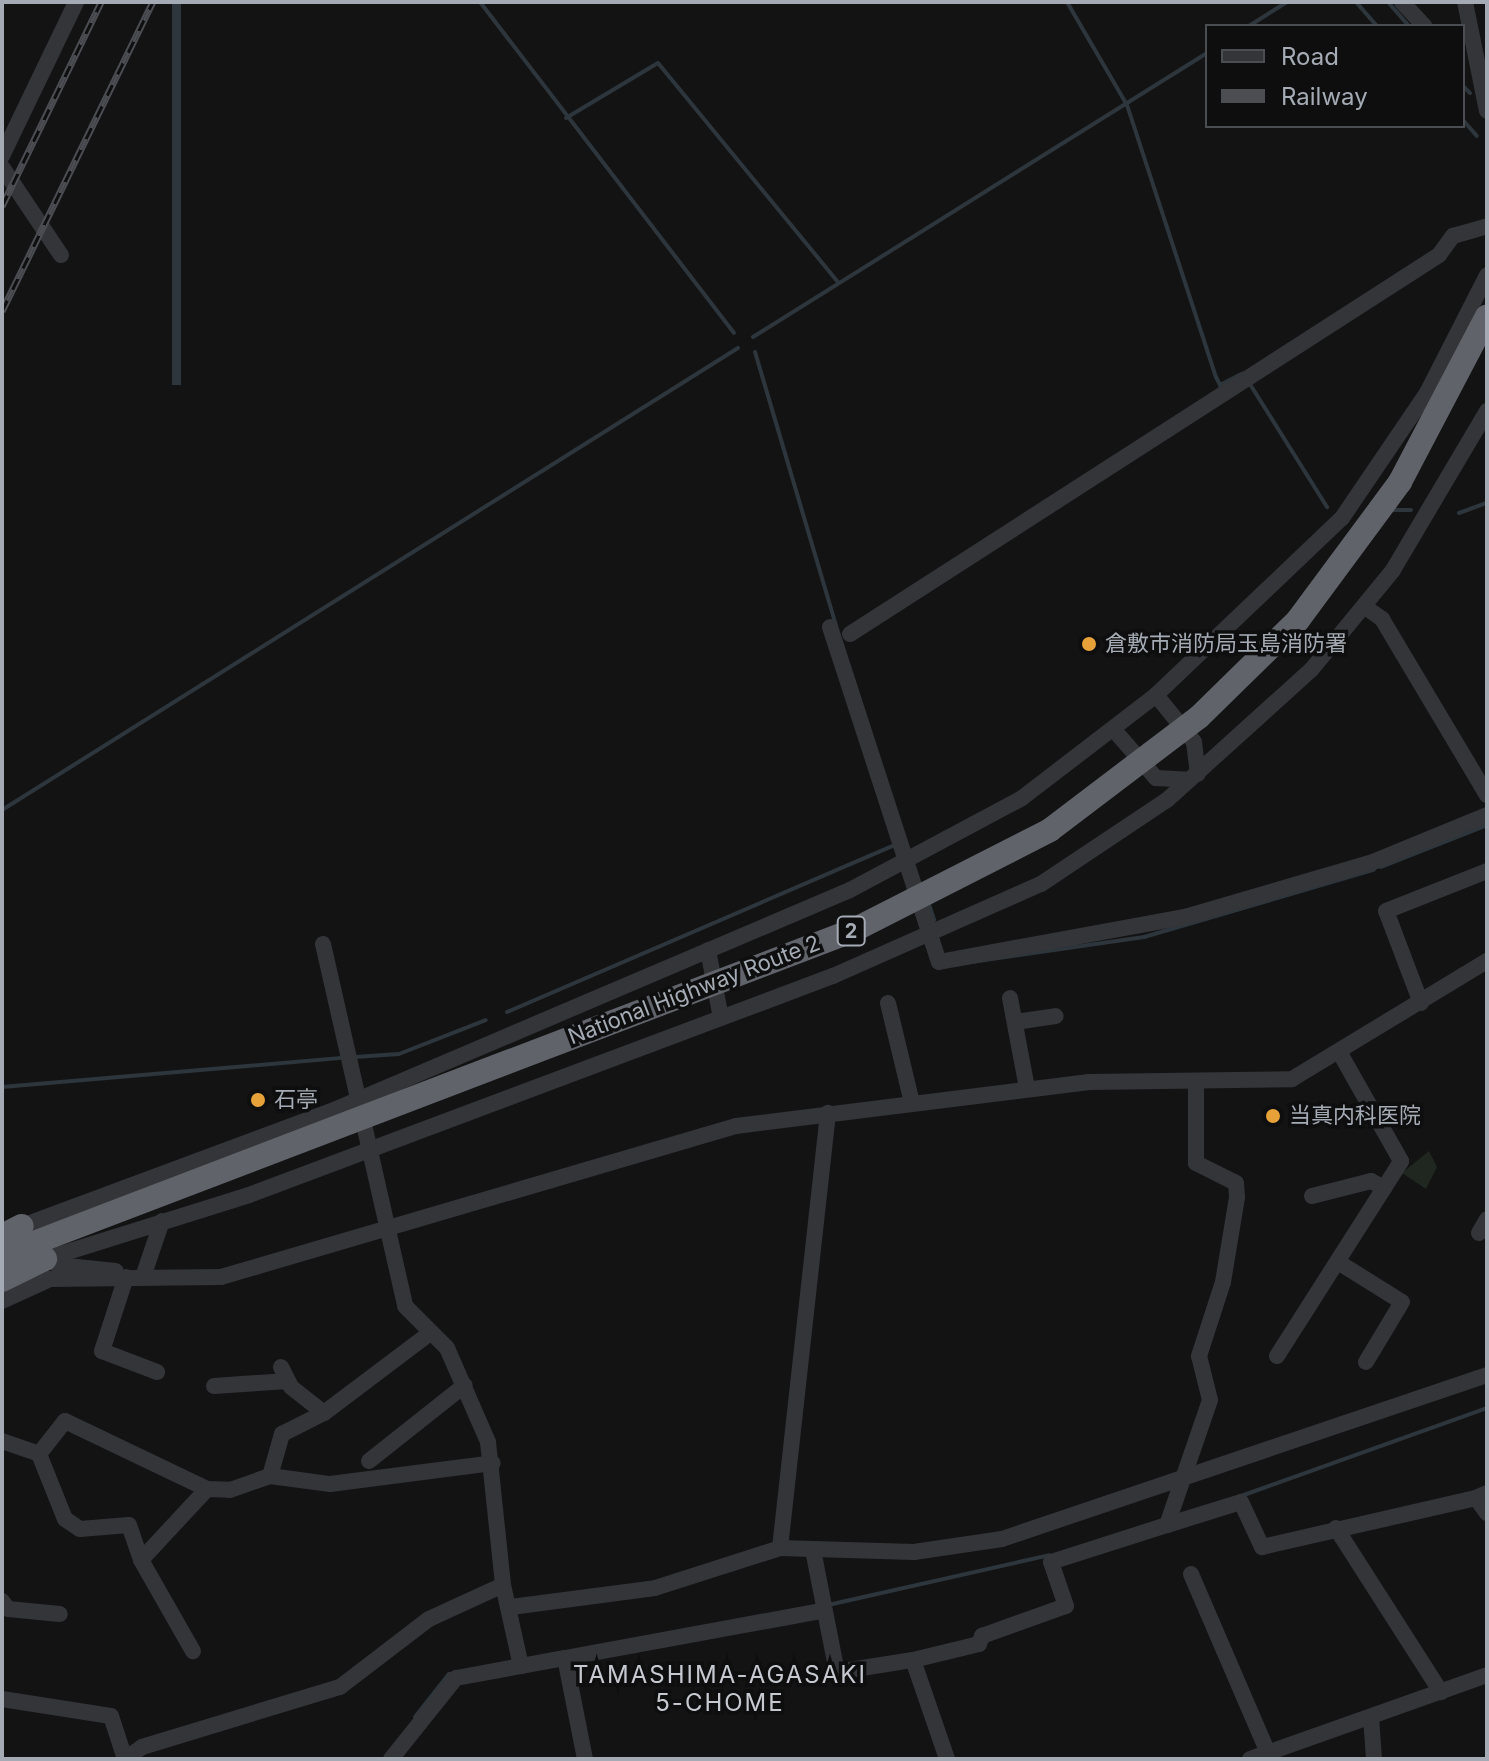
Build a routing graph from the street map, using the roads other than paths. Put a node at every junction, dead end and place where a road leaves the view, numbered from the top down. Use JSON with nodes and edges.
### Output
{"nodes":[{"id":1,"x":76,"y":2,"type":"edge"},
{"id":2,"x":1402,"y":2,"type":"edge"},
{"id":3,"x":1465,"y":2,"type":"edge"},
{"id":4,"x":1422,"y":24,"type":"edge"},
{"id":5,"x":1470,"y":61,"type":"edge"},
{"id":6,"x":1487,"y":111,"type":"edge"},
{"id":7,"x":2,"y":156,"type":"edge"},
{"id":8,"x":2,"y":167,"type":"edge"},
{"id":9,"x":1487,"y":226,"type":"edge"},
{"id":10,"x":57,"y":249,"type":"dead end"},
{"id":11,"x":1487,"y":275,"type":"edge"},
{"id":12,"x":1487,"y":316,"type":"edge"},
{"id":13,"x":1486,"y":415,"type":"edge"},
{"id":14,"x":1365,"y":607,"type":"junction"},
{"id":15,"x":830,"y":627,"type":"dead end"},
{"id":16,"x":850,"y":634,"type":"dead end"},
{"id":17,"x":1156,"y":695,"type":"junction"},
{"id":18,"x":1114,"y":730,"type":"junction"},
{"id":19,"x":1194,"y":777,"type":"junction"},
{"id":20,"x":1487,"y":795,"type":"edge"},
{"id":21,"x":1487,"y":815,"type":"edge"},
{"id":22,"x":902,"y":851,"type":"junction"},
{"id":23,"x":1487,"y":871,"type":"edge"},
{"id":24,"x":933,"y":937,"type":"junction"},
{"id":25,"x":323,"y":944,"type":"dead end"},
{"id":26,"x":708,"y":950,"type":"junction"},
{"id":27,"x":1487,"y":961,"type":"edge"},
{"id":28,"x":1010,"y":998,"type":"dead end"},
{"id":29,"x":888,"y":1003,"type":"dead end"},
{"id":30,"x":1421,"y":1003,"type":"junction"},
{"id":31,"x":1056,"y":1016,"type":"dead end"},
{"id":32,"x":721,"y":1018,"type":"junction"},
{"id":33,"x":1015,"y":1022,"type":"junction"},
{"id":34,"x":1341,"y":1055,"type":"junction"},
{"id":35,"x":1196,"y":1081,"type":"junction"},
{"id":36,"x":1027,"y":1088,"type":"junction"},
{"id":37,"x":359,"y":1097,"type":"junction"},
{"id":38,"x":912,"y":1103,"type":"junction"},
{"id":39,"x":828,"y":1113,"type":"junction"},
{"id":40,"x":370,"y":1148,"type":"junction"},
{"id":41,"x":1384,"y":1188,"type":"junction"},
{"id":42,"x":1312,"y":1196,"type":"dead end"},
{"id":43,"x":162,"y":1221,"type":"junction"},
{"id":44,"x":389,"y":1227,"type":"junction"},
{"id":45,"x":9,"y":1228,"type":"edge"},
{"id":46,"x":2,"y":1255,"type":"edge"},
{"id":47,"x":45,"y":1259,"type":"junction"},
{"id":48,"x":1338,"y":1262,"type":"junction"},
{"id":49,"x":134,"y":1277,"type":"junction"},
{"id":50,"x":2,"y":1280,"type":"edge"},
{"id":51,"x":2,"y":1301,"type":"edge"},
{"id":52,"x":430,"y":1333,"type":"junction"},
{"id":53,"x":1277,"y":1356,"type":"dead end"},
{"id":54,"x":1366,"y":1362,"type":"dead end"},
{"id":55,"x":157,"y":1372,"type":"dead end"},
{"id":56,"x":1487,"y":1375,"type":"edge"},
{"id":57,"x":465,"y":1385,"type":"junction"},
{"id":58,"x":214,"y":1386,"type":"dead end"},
{"id":59,"x":324,"y":1413,"type":"junction"},
{"id":60,"x":2,"y":1441,"type":"edge"},
{"id":61,"x":39,"y":1454,"type":"junction"},
{"id":62,"x":369,"y":1461,"type":"dead end"},
{"id":63,"x":493,"y":1463,"type":"junction"},
{"id":64,"x":270,"y":1476,"type":"junction"},
{"id":65,"x":1180,"y":1478,"type":"junction"},
{"id":66,"x":207,"y":1489,"type":"junction"},
{"id":67,"x":1482,"y":1495,"type":"edge"},
{"id":68,"x":1487,"y":1513,"type":"edge"},
{"id":69,"x":1167,"y":1522,"type":"junction"},
{"id":70,"x":1336,"y":1528,"type":"junction"},
{"id":71,"x":780,"y":1548,"type":"junction"},
{"id":72,"x":813,"y":1550,"type":"junction"},
{"id":73,"x":141,"y":1560,"type":"junction"},
{"id":74,"x":1191,"y":1574,"type":"dead end"},
{"id":75,"x":503,"y":1585,"type":"junction"},
{"id":76,"x":2,"y":1601,"type":"edge"},
{"id":77,"x":511,"y":1607,"type":"junction"},
{"id":78,"x":822,"y":1611,"type":"junction"},
{"id":79,"x":60,"y":1614,"type":"dead end"},
{"id":80,"x":193,"y":1651,"type":"dead end"},
{"id":81,"x":565,"y":1658,"type":"junction"},
{"id":82,"x":913,"y":1660,"type":"junction"},
{"id":83,"x":520,"y":1661,"type":"junction"},
{"id":84,"x":1487,"y":1675,"type":"edge"},
{"id":85,"x":1441,"y":1692,"type":"junction"},
{"id":86,"x":2,"y":1699,"type":"edge"},
{"id":87,"x":1371,"y":1717,"type":"junction"},
{"id":88,"x":1268,"y":1753,"type":"junction"},
{"id":89,"x":125,"y":1759,"type":"edge"},
{"id":90,"x":391,"y":1759,"type":"edge"},
{"id":91,"x":585,"y":1759,"type":"edge"},
{"id":92,"x":947,"y":1759,"type":"edge"},
{"id":93,"x":1250,"y":1759,"type":"edge"},
{"id":94,"x":1374,"y":1759,"type":"edge"}],
"edges":[{"from":1,"to":7,"type":"street"},
{"from":2,"to":4,"type":"street"},
{"from":3,"to":5,"type":"street"},
{"from":5,"to":6,"type":"street"},
{"from":8,"to":10,"type":"street"},
{"from":9,"to":16,"type":"street"},
{"from":11,"to":17,"type":"street"},
{"from":12,"to":46,"type":"highway","name":"National Highway Route 2","number":"2","bridge":true},
{"from":13,"to":14,"type":"street"},
{"from":14,"to":19,"type":"street"},
{"from":14,"to":20,"type":"street"},
{"from":15,"to":22,"type":"street"},
{"from":17,"to":18,"type":"street"},
{"from":17,"to":19,"type":"street"},
{"from":18,"to":19,"type":"street"},
{"from":18,"to":22,"type":"street"},
{"from":19,"to":24,"type":"street"},
{"from":21,"to":24,"type":"street"},
{"from":22,"to":24,"type":"street"},
{"from":22,"to":26,"type":"street"},
{"from":23,"to":30,"type":"street"},
{"from":24,"to":32,"type":"street"},
{"from":25,"to":37,"type":"street"},
{"from":26,"to":32,"type":"street"},
{"from":26,"to":37,"type":"street"},
{"from":27,"to":30,"type":"street"},
{"from":28,"to":33,"type":"street"},
{"from":29,"to":38,"type":"street"},
{"from":30,"to":34,"type":"street"},
{"from":31,"to":33,"type":"street"},
{"from":32,"to":40,"type":"street"},
{"from":33,"to":36,"type":"street"},
{"from":34,"to":35,"type":"street"},
{"from":34,"to":41,"type":"street"},
{"from":35,"to":36,"type":"street"},
{"from":35,"to":65,"type":"street"},
{"from":36,"to":38,"type":"street"},
{"from":37,"to":40,"type":"street"},
{"from":37,"to":45,"type":"street"},
{"from":38,"to":39,"type":"street"},
{"from":39,"to":44,"type":"street"},
{"from":39,"to":71,"type":"street"},
{"from":40,"to":43,"type":"street"},
{"from":40,"to":44,"type":"street"},
{"from":41,"to":42,"type":"street"},
{"from":41,"to":48,"type":"street"},
{"from":43,"to":47,"type":"street"},
{"from":43,"to":49,"type":"street"},
{"from":44,"to":49,"type":"street"},
{"from":44,"to":52,"type":"street"},
{"from":45,"to":47,"type":"street"},
{"from":47,"to":49,"type":"street"},
{"from":47,"to":50,"type":"highway"},
{"from":48,"to":53,"type":"street"},
{"from":48,"to":54,"type":"street"},
{"from":49,"to":51,"type":"street"},
{"from":49,"to":55,"type":"street"},
{"from":52,"to":57,"type":"street"},
{"from":52,"to":59,"type":"street"},
{"from":56,"to":65,"type":"street"},
{"from":57,"to":62,"type":"street"},
{"from":57,"to":63,"type":"street"},
{"from":58,"to":59,"type":"street"},
{"from":59,"to":64,"type":"street"},
{"from":60,"to":61,"type":"street"},
{"from":61,"to":66,"type":"street"},
{"from":61,"to":73,"type":"street"},
{"from":63,"to":64,"type":"street"},
{"from":63,"to":75,"type":"street"},
{"from":64,"to":66,"type":"street"},
{"from":65,"to":69,"type":"street"},
{"from":65,"to":72,"type":"street"},
{"from":66,"to":73,"type":"street"},
{"from":67,"to":68,"type":"street"},
{"from":67,"to":70,"type":"street"},
{"from":69,"to":70,"type":"street"},
{"from":69,"to":82,"type":"street"},
{"from":70,"to":85,"type":"street"},
{"from":71,"to":72,"type":"street"},
{"from":71,"to":77,"type":"street"},
{"from":72,"to":78,"type":"street"},
{"from":73,"to":80,"type":"street"},
{"from":74,"to":88,"type":"street"},
{"from":75,"to":77,"type":"street"},
{"from":75,"to":89,"type":"street"},
{"from":76,"to":79,"type":"street"},
{"from":77,"to":83,"type":"street"},
{"from":78,"to":81,"type":"street"},
{"from":78,"to":82,"type":"street"},
{"from":81,"to":83,"type":"street"},
{"from":81,"to":91,"type":"street"},
{"from":82,"to":92,"type":"street"},
{"from":83,"to":90,"type":"street"},
{"from":84,"to":85,"type":"street"},
{"from":85,"to":87,"type":"street"},
{"from":86,"to":89,"type":"street"},
{"from":87,"to":88,"type":"street"},
{"from":87,"to":94,"type":"street"},
{"from":88,"to":93,"type":"street"}]}
